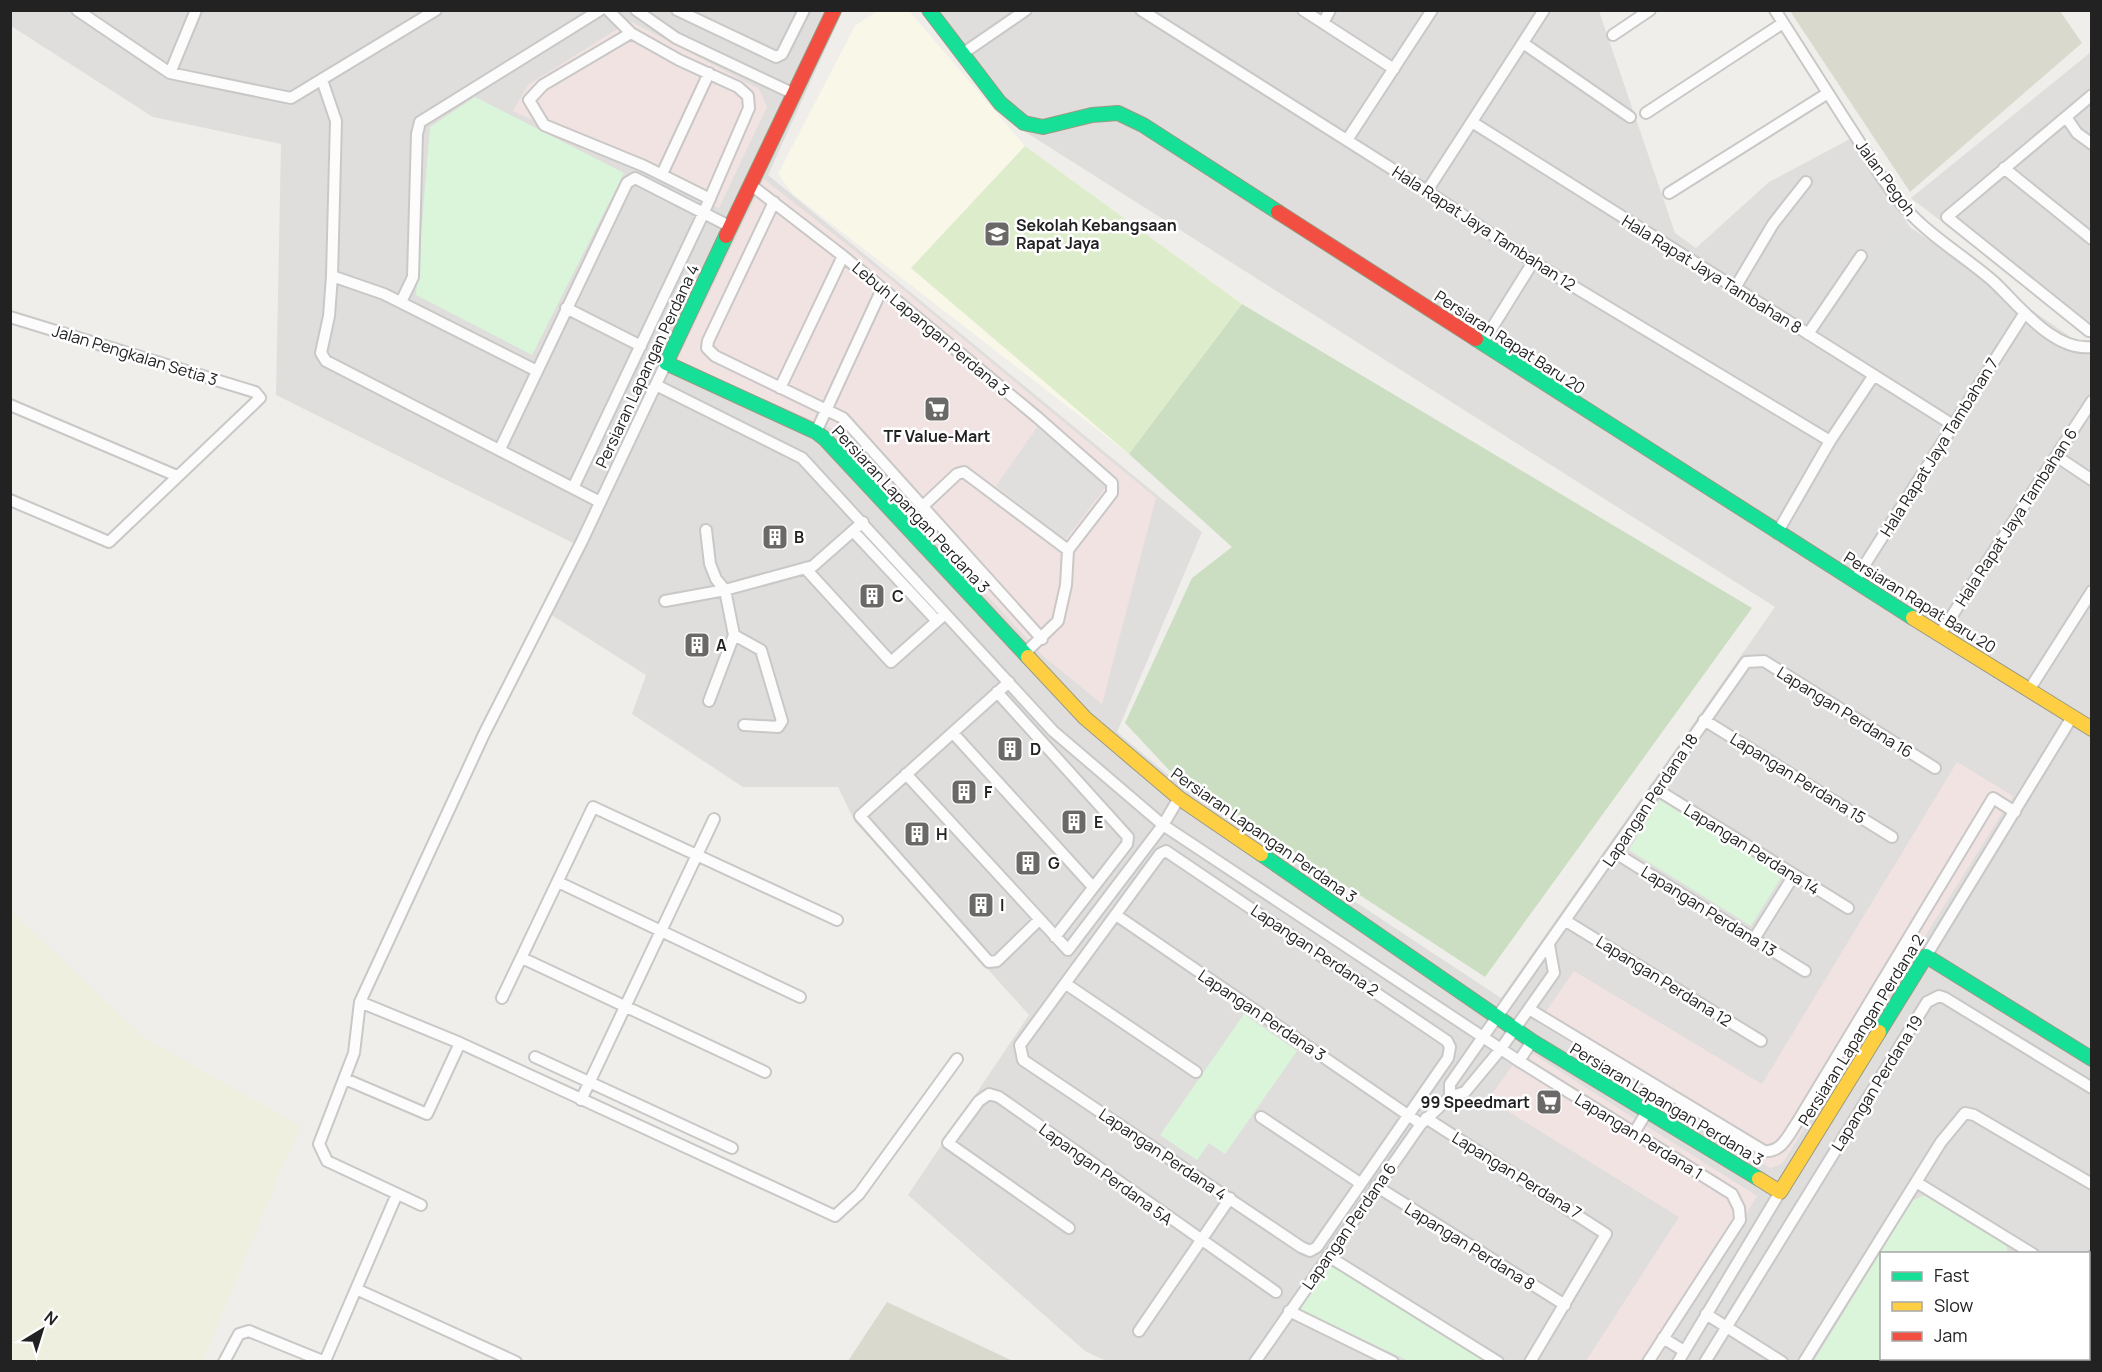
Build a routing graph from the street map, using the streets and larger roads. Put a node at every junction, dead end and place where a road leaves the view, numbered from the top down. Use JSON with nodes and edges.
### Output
{"nodes":[{"id":1,"x":77,"y":10,"type":"edge"},
{"id":2,"x":196,"y":10,"type":"edge"},
{"id":3,"x":600,"y":10,"type":"edge"},
{"id":4,"x":608,"y":10,"type":"edge"},
{"id":5,"x":636,"y":10,"type":"edge"},
{"id":6,"x":677,"y":10,"type":"edge"},
{"id":7,"x":804,"y":10,"type":"edge"},
{"id":8,"x":834,"y":10,"type":"edge"},
{"id":9,"x":929,"y":10,"type":"edge"},
{"id":10,"x":1026,"y":10,"type":"edge"},
{"id":11,"x":1141,"y":10,"type":"edge"},
{"id":12,"x":1303,"y":10,"type":"edge"},
{"id":13,"x":1330,"y":10,"type":"edge"},
{"id":14,"x":1432,"y":10,"type":"edge"},
{"id":15,"x":1544,"y":10,"type":"edge"},
{"id":16,"x":1650,"y":10,"type":"edge"},
{"id":17,"x":1775,"y":10,"type":"edge"},
{"id":18,"x":433,"y":11,"type":"edge"},
{"id":19,"x":1323,"y":23,"type":"junction"},
{"id":20,"x":1784,"y":23,"type":"junction"},
{"id":21,"x":631,"y":33,"type":"junction"},
{"id":22,"x":1613,"y":35,"type":"dead end"},
{"id":23,"x":1523,"y":43,"type":"junction"},
{"id":24,"x":962,"y":54,"type":"junction"},
{"id":25,"x":1394,"y":69,"type":"junction"},
{"id":26,"x":170,"y":73,"type":"junction"},
{"id":27,"x":710,"y":73,"type":"junction"},
{"id":28,"x":322,"y":80,"type":"junction"},
{"id":29,"x":1828,"y":93,"type":"junction"},
{"id":30,"x":794,"y":94,"type":"junction"},
{"id":31,"x":2091,"y":95,"type":"edge"},
{"id":32,"x":1646,"y":113,"type":"dead end"},
{"id":33,"x":1630,"y":117,"type":"dead end"},
{"id":34,"x":2066,"y":117,"type":"junction"},
{"id":35,"x":1472,"y":122,"type":"junction"},
{"id":36,"x":1347,"y":140,"type":"junction"},
{"id":37,"x":2091,"y":144,"type":"edge"},
{"id":38,"x":2004,"y":168,"type":"junction"},
{"id":39,"x":662,"y":174,"type":"junction"},
{"id":40,"x":1806,"y":182,"type":"dead end"},
{"id":41,"x":751,"y":185,"type":"junction"},
{"id":42,"x":1427,"y":190,"type":"junction"},
{"id":43,"x":1669,"y":192,"type":"dead end"},
{"id":44,"x":710,"y":200,"type":"junction"},
{"id":45,"x":774,"y":202,"type":"junction"},
{"id":46,"x":704,"y":212,"type":"junction"},
{"id":47,"x":731,"y":227,"type":"junction"},
{"id":48,"x":2091,"y":240,"type":"edge"},
{"id":49,"x":843,"y":256,"type":"junction"},
{"id":50,"x":1861,"y":256,"type":"dead end"},
{"id":51,"x":1533,"y":262,"type":"junction"},
{"id":52,"x":332,"y":276,"type":"junction"},
{"id":53,"x":1735,"y":288,"type":"junction"},
{"id":54,"x":882,"y":289,"type":"junction"},
{"id":55,"x":400,"y":302,"type":"junction"},
{"id":56,"x":566,"y":308,"type":"junction"},
{"id":57,"x":2024,"y":314,"type":"junction"},
{"id":58,"x":10,"y":317,"type":"edge"},
{"id":59,"x":2089,"y":331,"type":"dead end"},
{"id":60,"x":1808,"y":334,"type":"junction"},
{"id":61,"x":1482,"y":344,"type":"junction"},
{"id":62,"x":641,"y":346,"type":"junction"},
{"id":63,"x":2091,"y":347,"type":"edge"},
{"id":64,"x":666,"y":363,"type":"junction"},
{"id":65,"x":537,"y":371,"type":"junction"},
{"id":66,"x":1875,"y":375,"type":"junction"},
{"id":67,"x":656,"y":386,"type":"junction"},
{"id":68,"x":780,"y":388,"type":"junction"},
{"id":69,"x":2091,"y":401,"type":"edge"},
{"id":70,"x":10,"y":405,"type":"edge"},
{"id":71,"x":826,"y":411,"type":"junction"},
{"id":72,"x":1953,"y":425,"type":"junction"},
{"id":73,"x":816,"y":432,"type":"junction"},
{"id":74,"x":1830,"y":441,"type":"junction"},
{"id":75,"x":500,"y":449,"type":"junction"},
{"id":76,"x":2056,"y":456,"type":"junction"},
{"id":77,"x":177,"y":476,"type":"junction"},
{"id":78,"x":2091,"y":480,"type":"edge"},
{"id":79,"x":573,"y":488,"type":"junction"},
{"id":80,"x":10,"y":500,"type":"edge"},
{"id":81,"x":600,"y":502,"type":"junction"},
{"id":82,"x":922,"y":507,"type":"junction"},
{"id":83,"x":863,"y":522,"type":"junction"},
{"id":84,"x":706,"y":530,"type":"dead end"},
{"id":85,"x":853,"y":531,"type":"junction"},
{"id":86,"x":1777,"y":533,"type":"junction"},
{"id":87,"x":1068,"y":550,"type":"junction"},
{"id":88,"x":805,"y":568,"type":"junction"},
{"id":89,"x":1855,"y":580,"type":"junction"},
{"id":90,"x":725,"y":590,"type":"junction"},
{"id":91,"x":2089,"y":599,"type":"edge"},
{"id":92,"x":664,"y":601,"type":"dead end"},
{"id":93,"x":941,"y":617,"type":"junction"},
{"id":94,"x":1940,"y":633,"type":"junction"},
{"id":95,"x":734,"y":635,"type":"junction"},
{"id":96,"x":1042,"y":639,"type":"junction"},
{"id":97,"x":1024,"y":654,"type":"junction"},
{"id":98,"x":1753,"y":660,"type":"joint"},
{"id":99,"x":1010,"y":682,"type":"junction"},
{"id":100,"x":2029,"y":690,"type":"junction"},
{"id":101,"x":998,"y":692,"type":"junction"},
{"id":102,"x":709,"y":702,"type":"dead end"},
{"id":103,"x":2072,"y":717,"type":"junction"},
{"id":104,"x":1704,"y":720,"type":"junction"},
{"id":105,"x":744,"y":725,"type":"dead end"},
{"id":106,"x":2091,"y":729,"type":"edge"},
{"id":107,"x":953,"y":733,"type":"junction"},
{"id":108,"x":1935,"y":768,"type":"dead end"},
{"id":109,"x":906,"y":774,"type":"junction"},
{"id":110,"x":1656,"y":789,"type":"junction"},
{"id":111,"x":1179,"y":798,"type":"junction"},
{"id":112,"x":2015,"y":812,"type":"junction"},
{"id":113,"x":714,"y":819,"type":"dead end"},
{"id":114,"x":1162,"y":825,"type":"junction"},
{"id":115,"x":1892,"y":837,"type":"dead end"},
{"id":116,"x":1614,"y":852,"type":"junction"},
{"id":117,"x":697,"y":855,"type":"junction"},
{"id":118,"x":1794,"y":875,"type":"junction"},
{"id":119,"x":558,"y":882,"type":"junction"},
{"id":120,"x":1093,"y":887,"type":"junction"},
{"id":121,"x":1848,"y":908,"type":"dead end"},
{"id":122,"x":1116,"y":915,"type":"junction"},
{"id":123,"x":837,"y":920,"type":"dead end"},
{"id":124,"x":1039,"y":920,"type":"junction"},
{"id":125,"x":1566,"y":921,"type":"junction"},
{"id":126,"x":661,"y":931,"type":"junction"},
{"id":127,"x":1055,"y":937,"type":"junction"},
{"id":128,"x":1754,"y":939,"type":"junction"},
{"id":129,"x":1549,"y":945,"type":"junction"},
{"id":130,"x":1926,"y":956,"type":"junction"},
{"id":131,"x":522,"y":958,"type":"junction"},
{"id":132,"x":1805,"y":971,"type":"dead end"},
{"id":133,"x":1066,"y":984,"type":"junction"},
{"id":134,"x":800,"y":997,"type":"dead end"},
{"id":135,"x":502,"y":998,"type":"dead end"},
{"id":136,"x":360,"y":1002,"type":"junction"},
{"id":137,"x":624,"y":1008,"type":"junction"},
{"id":138,"x":1529,"y":1009,"type":"junction"},
{"id":139,"x":1499,"y":1018,"type":"junction"},
{"id":140,"x":1515,"y":1029,"type":"junction"},
{"id":141,"x":1484,"y":1039,"type":"junction"},
{"id":142,"x":1532,"y":1041,"type":"junction"},
{"id":143,"x":1761,"y":1041,"type":"dead end"},
{"id":144,"x":460,"y":1042,"type":"junction"},
{"id":145,"x":1500,"y":1050,"type":"junction"},
{"id":146,"x":536,"y":1057,"type":"dead end"},
{"id":147,"x":957,"y":1059,"type":"dead end"},
{"id":148,"x":2091,"y":1059,"type":"edge"},
{"id":149,"x":1519,"y":1061,"type":"junction"},
{"id":150,"x":765,"y":1072,"type":"dead end"},
{"id":151,"x":1196,"y":1072,"type":"dead end"},
{"id":152,"x":345,"y":1078,"type":"junction"},
{"id":153,"x":589,"y":1082,"type":"junction"},
{"id":154,"x":2091,"y":1089,"type":"edge"},
{"id":155,"x":1660,"y":1090,"type":"junction"},
{"id":156,"x":1450,"y":1097,"type":"junction"},
{"id":157,"x":581,"y":1100,"type":"junction"},
{"id":158,"x":1647,"y":1112,"type":"junction"},
{"id":159,"x":1408,"y":1115,"type":"junction"},
{"id":160,"x":1261,"y":1117,"type":"dead end"},
{"id":161,"x":1424,"y":1121,"type":"junction"},
{"id":162,"x":1634,"y":1133,"type":"junction"},
{"id":163,"x":732,"y":1148,"type":"dead end"},
{"id":164,"x":1916,"y":1182,"type":"junction"},
{"id":165,"x":1360,"y":1184,"type":"junction"},
{"id":166,"x":2091,"y":1184,"type":"edge"},
{"id":167,"x":1376,"y":1186,"type":"junction"},
{"id":168,"x":1780,"y":1192,"type":"junction"},
{"id":169,"x":397,"y":1194,"type":"junction"},
{"id":170,"x":1230,"y":1198,"type":"junction"},
{"id":171,"x":421,"y":1205,"type":"dead end"},
{"id":172,"x":1069,"y":1228,"type":"dead end"},
{"id":173,"x":1201,"y":1241,"type":"junction"},
{"id":174,"x":2027,"y":1252,"type":"edge"},
{"id":175,"x":1328,"y":1256,"type":"junction"},
{"id":176,"x":356,"y":1289,"type":"junction"},
{"id":177,"x":1276,"y":1292,"type":"dead end"},
{"id":178,"x":1565,"y":1305,"type":"junction"},
{"id":179,"x":1289,"y":1311,"type":"junction"},
{"id":180,"x":1706,"y":1314,"type":"junction"},
{"id":181,"x":1727,"y":1327,"type":"junction"},
{"id":182,"x":1139,"y":1331,"type":"dead end"},
{"id":183,"x":1663,"y":1338,"type":"junction"},
{"id":184,"x":1684,"y":1351,"type":"junction"},
{"id":185,"x":325,"y":1361,"type":"edge"},
{"id":186,"x":224,"y":1362,"type":"edge"},
{"id":187,"x":516,"y":1362,"type":"edge"},
{"id":188,"x":1255,"y":1362,"type":"edge"},
{"id":189,"x":1393,"y":1362,"type":"edge"},
{"id":190,"x":1497,"y":1362,"type":"edge"},
{"id":191,"x":1530,"y":1362,"type":"edge"},
{"id":192,"x":1648,"y":1362,"type":"edge"},
{"id":193,"x":1678,"y":1362,"type":"edge"},
{"id":194,"x":1705,"y":1362,"type":"edge"},
{"id":195,"x":1782,"y":1362,"type":"edge"},
{"id":196,"x":1804,"y":1362,"type":"edge"}],
"edges":[{"from":1,"to":26,"type":"street"},
{"from":2,"to":26,"type":"street"},
{"from":3,"to":55,"type":"street"},
{"from":4,"to":21,"type":"street"},
{"from":5,"to":30,"type":"street"},
{"from":6,"to":7,"type":"street"},
{"from":8,"to":30,"type":"street","name":"Persiaran Lapangan Perdana 4"},
{"from":9,"to":24,"type":"street","name":"Persiaran Rapat Baru 20"},
{"from":10,"to":24,"type":"street"},
{"from":11,"to":36,"type":"street","name":"Hala Rapat Jaya Tambahan 12"},
{"from":12,"to":19,"type":"street"},
{"from":13,"to":19,"type":"street"},
{"from":14,"to":25,"type":"street"},
{"from":15,"to":23,"type":"street"},
{"from":16,"to":22,"type":"street"},
{"from":17,"to":20,"type":"street","name":"Jalan Pegoh"},
{"from":18,"to":28,"type":"street"},
{"from":19,"to":25,"type":"street"},
{"from":20,"to":29,"type":"street","name":"Jalan Pegoh"},
{"from":20,"to":32,"type":"street"},
{"from":21,"to":27,"type":"street"},
{"from":21,"to":39,"type":"street"},
{"from":23,"to":33,"type":"street"},
{"from":23,"to":35,"type":"street"},
{"from":24,"to":61,"type":"street","name":"Persiaran Rapat Baru 20"},
{"from":25,"to":36,"type":"street"},
{"from":26,"to":28,"type":"street"},
{"from":27,"to":39,"type":"street"},
{"from":27,"to":44,"type":"street"},
{"from":28,"to":52,"type":"street"},
{"from":29,"to":43,"type":"street"},
{"from":29,"to":57,"type":"street","name":"Jalan Pegoh"},
{"from":30,"to":41,"type":"street","name":"Persiaran Lapangan Perdana 4"},
{"from":31,"to":34,"type":"street"},
{"from":34,"to":37,"type":"street"},
{"from":34,"to":38,"type":"street"},
{"from":35,"to":42,"type":"street"},
{"from":35,"to":53,"type":"street","name":"Hala Rapat Jaya Tambahan 8"},
{"from":36,"to":42,"type":"street","name":"Hala Rapat Jaya Tambahan 12"},
{"from":38,"to":48,"type":"street"},
{"from":38,"to":59,"type":"street"},
{"from":39,"to":44,"type":"street"},
{"from":40,"to":53,"type":"street"},
{"from":41,"to":45,"type":"street","name":"Lebuh Lapangan Perdana 3"},
{"from":41,"to":47,"type":"street","name":"Persiaran Lapangan Perdana 4"},
{"from":42,"to":51,"type":"street","name":"Hala Rapat Jaya Tambahan 12"},
{"from":44,"to":46,"type":"street"},
{"from":45,"to":49,"type":"street","name":"Lebuh Lapangan Perdana 3"},
{"from":45,"to":68,"type":"street"},
{"from":46,"to":47,"type":"street"},
{"from":46,"to":56,"type":"street"},
{"from":46,"to":62,"type":"street"},
{"from":47,"to":64,"type":"street","name":"Persiaran Lapangan Perdana 4"},
{"from":49,"to":54,"type":"street","name":"Lebuh Lapangan Perdana 3"},
{"from":49,"to":68,"type":"street"},
{"from":50,"to":60,"type":"street"},
{"from":51,"to":61,"type":"street"},
{"from":51,"to":74,"type":"street","name":"Hala Rapat Jaya Tambahan 12"},
{"from":52,"to":55,"type":"street"},
{"from":52,"to":75,"type":"street"},
{"from":53,"to":60,"type":"street","name":"Hala Rapat Jaya Tambahan 8"},
{"from":54,"to":71,"type":"street"},
{"from":54,"to":87,"type":"street","name":"Lebuh Lapangan Perdana 3"},
{"from":55,"to":65,"type":"street"},
{"from":56,"to":62,"type":"street"},
{"from":56,"to":65,"type":"street"},
{"from":57,"to":63,"type":"street","name":"Jalan Pegoh"},
{"from":57,"to":72,"type":"street","name":"Hala Rapat Jaya Tambahan 7"},
{"from":58,"to":77,"type":"street","name":"Jalan Pengkalan Setia 3"},
{"from":60,"to":66,"type":"street","name":"Hala Rapat Jaya Tambahan 8"},
{"from":61,"to":86,"type":"street","name":"Persiaran Rapat Baru 20"},
{"from":62,"to":79,"type":"street"},
{"from":64,"to":67,"type":"street","name":"Persiaran Lapangan Perdana 4"},
{"from":64,"to":73,"type":"street","name":"Persiaran Lapangan Perdana 3"},
{"from":65,"to":75,"type":"street"},
{"from":66,"to":72,"type":"street","name":"Hala Rapat Jaya Tambahan 8"},
{"from":66,"to":74,"type":"street"},
{"from":67,"to":81,"type":"street","name":"Persiaran Lapangan Perdana 4"},
{"from":67,"to":83,"type":"street"},
{"from":68,"to":71,"type":"street"},
{"from":69,"to":76,"type":"street","name":"Hala Rapat Jaya Tambahan 6"},
{"from":70,"to":77,"type":"street"},
{"from":71,"to":73,"type":"street"},
{"from":71,"to":82,"type":"street"},
{"from":72,"to":89,"type":"street","name":"Hala Rapat Jaya Tambahan 7"},
{"from":73,"to":97,"type":"street","name":"Persiaran Lapangan Perdana 3"},
{"from":74,"to":86,"type":"street"},
{"from":75,"to":79,"type":"street"},
{"from":76,"to":78,"type":"street"},
{"from":76,"to":94,"type":"street","name":"Hala Rapat Jaya Tambahan 6"},
{"from":77,"to":80,"type":"street"},
{"from":79,"to":81,"type":"street"},
{"from":81,"to":136,"type":"street","name":"Persiaran Lapangan Perdana 4"},
{"from":82,"to":87,"type":"street"},
{"from":82,"to":96,"type":"street"},
{"from":83,"to":85,"type":"street"},
{"from":83,"to":93,"type":"street"},
{"from":84,"to":90,"type":"street"},
{"from":85,"to":88,"type":"street"},
{"from":85,"to":93,"type":"street"},
{"from":86,"to":89,"type":"street","name":"Persiaran Rapat Baru 20"},
{"from":87,"to":96,"type":"street"},
{"from":88,"to":90,"type":"street"},
{"from":88,"to":93,"type":"street"},
{"from":89,"to":94,"type":"street","name":"Persiaran Rapat Baru 20"},
{"from":90,"to":92,"type":"street"},
{"from":90,"to":95,"type":"street"},
{"from":91,"to":100,"type":"street"},
{"from":93,"to":99,"type":"street"},
{"from":94,"to":100,"type":"street","name":"Persiaran Rapat Baru 20"},
{"from":95,"to":102,"type":"street"},
{"from":95,"to":105,"type":"street"},
{"from":96,"to":97,"type":"street"},
{"from":97,"to":111,"type":"street","name":"Persiaran Lapangan Perdana 3"},
{"from":98,"to":104,"type":"street","name":"Lapangan Perdana 18"},
{"from":98,"to":108,"type":"street","name":"Lapangan Perdana 16"},
{"from":99,"to":101,"type":"street"},
{"from":99,"to":114,"type":"street"},
{"from":100,"to":103,"type":"street","name":"Persiaran Rapat Baru 20"},
{"from":101,"to":107,"type":"street"},
{"from":101,"to":120,"type":"street"},
{"from":103,"to":106,"type":"street","name":"Persiaran Rapat Baru 20"},
{"from":103,"to":112,"type":"street","name":"Persiaran Lapangan Perdana 2"},
{"from":104,"to":110,"type":"street","name":"Lapangan Perdana 18"},
{"from":104,"to":115,"type":"street","name":"Lapangan Perdana 15"},
{"from":107,"to":109,"type":"street"},
{"from":107,"to":120,"type":"street"},
{"from":109,"to":124,"type":"street"},
{"from":109,"to":124,"type":"street"},
{"from":110,"to":116,"type":"street","name":"Lapangan Perdana 18"},
{"from":110,"to":118,"type":"street","name":"Lapangan Perdana 14"},
{"from":111,"to":114,"type":"street"},
{"from":111,"to":139,"type":"street","name":"Persiaran Lapangan Perdana 3"},
{"from":112,"to":130,"type":"street","name":"Persiaran Lapangan Perdana 2"},
{"from":112,"to":155,"type":"street"},
{"from":113,"to":117,"type":"street"},
{"from":114,"to":127,"type":"street"},
{"from":114,"to":141,"type":"street","name":"Lapangan Perdana 1"},
{"from":116,"to":125,"type":"street","name":"Lapangan Perdana 18"},
{"from":116,"to":128,"type":"street","name":"Lapangan Perdana 13"},
{"from":117,"to":119,"type":"street"},
{"from":117,"to":123,"type":"street"},
{"from":117,"to":126,"type":"street"},
{"from":118,"to":121,"type":"street","name":"Lapangan Perdana 14"},
{"from":118,"to":128,"type":"street"},
{"from":119,"to":126,"type":"street"},
{"from":119,"to":131,"type":"street"},
{"from":120,"to":127,"type":"street"},
{"from":122,"to":133,"type":"street"},
{"from":122,"to":159,"type":"street","name":"Lapangan Perdana 3"},
{"from":122,"to":159,"type":"street","name":"Lapangan Perdana 2"},
{"from":124,"to":127,"type":"street"},
{"from":125,"to":129,"type":"street","name":"Lapangan Perdana 18"},
{"from":125,"to":143,"type":"street","name":"Lapangan Perdana 12"},
{"from":126,"to":134,"type":"street"},
{"from":126,"to":137,"type":"street"},
{"from":128,"to":132,"type":"street","name":"Lapangan Perdana 13"},
{"from":129,"to":138,"type":"street"},
{"from":129,"to":139,"type":"street","name":"Lapangan Perdana 18"},
{"from":130,"to":148,"type":"street"},
{"from":130,"to":168,"type":"street","name":"Persiaran Lapangan Perdana 2"},
{"from":131,"to":135,"type":"street"},
{"from":131,"to":137,"type":"street"},
{"from":133,"to":151,"type":"street"},
{"from":133,"to":170,"type":"street","name":"Lapangan Perdana 4"},
{"from":136,"to":144,"type":"street"},
{"from":136,"to":152,"type":"street","name":"Persiaran Lapangan Perdana 4"},
{"from":137,"to":150,"type":"street"},
{"from":137,"to":153,"type":"street"},
{"from":138,"to":140,"type":"street"},
{"from":138,"to":155,"type":"street"},
{"from":139,"to":140,"type":"street","name":"Persiaran Lapangan Perdana 3"},
{"from":139,"to":141,"type":"street","name":"Lapangan Perdana 18"},
{"from":140,"to":142,"type":"street","name":"Persiaran Lapangan Perdana 3"},
{"from":140,"to":145,"type":"street","name":"Lapangan Perdana 6"},
{"from":141,"to":145,"type":"street","name":"Lapangan Perdana 1"},
{"from":141,"to":156,"type":"street","name":"Lapangan Perdana 6"},
{"from":142,"to":149,"type":"street"},
{"from":142,"to":158,"type":"street","name":"Persiaran Lapangan Perdana 3"},
{"from":144,"to":152,"type":"street"},
{"from":144,"to":157,"type":"street"},
{"from":145,"to":149,"type":"street","name":"Lapangan Perdana 1"},
{"from":145,"to":156,"type":"street","name":"Lapangan Perdana 6"},
{"from":146,"to":153,"type":"street"},
{"from":147,"to":157,"type":"street"},
{"from":149,"to":162,"type":"street","name":"Lapangan Perdana 1"},
{"from":152,"to":169,"type":"street","name":"Persiaran Lapangan Perdana 4"},
{"from":153,"to":157,"type":"street"},
{"from":153,"to":163,"type":"street"},
{"from":154,"to":181,"type":"street","name":"Lapangan Perdana 19"},
{"from":155,"to":158,"type":"street"},
{"from":156,"to":161,"type":"street","name":"Lapangan Perdana 6"},
{"from":158,"to":162,"type":"street"},
{"from":158,"to":168,"type":"street","name":"Persiaran Lapangan Perdana 3"},
{"from":159,"to":161,"type":"street","name":"Lapangan Perdana 3"},
{"from":159,"to":165,"type":"street"},
{"from":160,"to":165,"type":"street"},
{"from":161,"to":167,"type":"street","name":"Lapangan Perdana 6"},
{"from":161,"to":178,"type":"street","name":"Lapangan Perdana 7"},
{"from":162,"to":183,"type":"street","name":"Lapangan Perdana 1"},
{"from":164,"to":166,"type":"street"},
{"from":164,"to":174,"type":"street"},
{"from":164,"to":196,"type":"street"},
{"from":165,"to":170,"type":"street","name":"Lapangan Perdana 4"},
{"from":167,"to":175,"type":"street","name":"Lapangan Perdana 6"},
{"from":167,"to":178,"type":"street","name":"Lapangan Perdana 8"},
{"from":168,"to":180,"type":"street","name":"Persiaran Lapangan Perdana 2"},
{"from":169,"to":171,"type":"street","name":"Persiaran Lapangan Perdana 4"},
{"from":169,"to":176,"type":"street"},
{"from":170,"to":173,"type":"street"},
{"from":172,"to":173,"type":"street","name":"Lapangan Perdana 5A"},
{"from":173,"to":177,"type":"street","name":"Lapangan Perdana 5A"},
{"from":173,"to":182,"type":"street"},
{"from":175,"to":179,"type":"street","name":"Lapangan Perdana 6"},
{"from":175,"to":190,"type":"street"},
{"from":176,"to":185,"type":"street"},
{"from":176,"to":187,"type":"street"},
{"from":178,"to":191,"type":"street"},
{"from":179,"to":188,"type":"street","name":"Lapangan Perdana 6"},
{"from":179,"to":189,"type":"street"},
{"from":180,"to":181,"type":"street"},
{"from":180,"to":184,"type":"street","name":"Persiaran Lapangan Perdana 2"},
{"from":181,"to":194,"type":"street"},
{"from":181,"to":195,"type":"street"},
{"from":183,"to":184,"type":"street"},
{"from":183,"to":192,"type":"street"},
{"from":184,"to":193,"type":"street","name":"Persiaran Lapangan Perdana 2"},
{"from":185,"to":186,"type":"street"}]}
